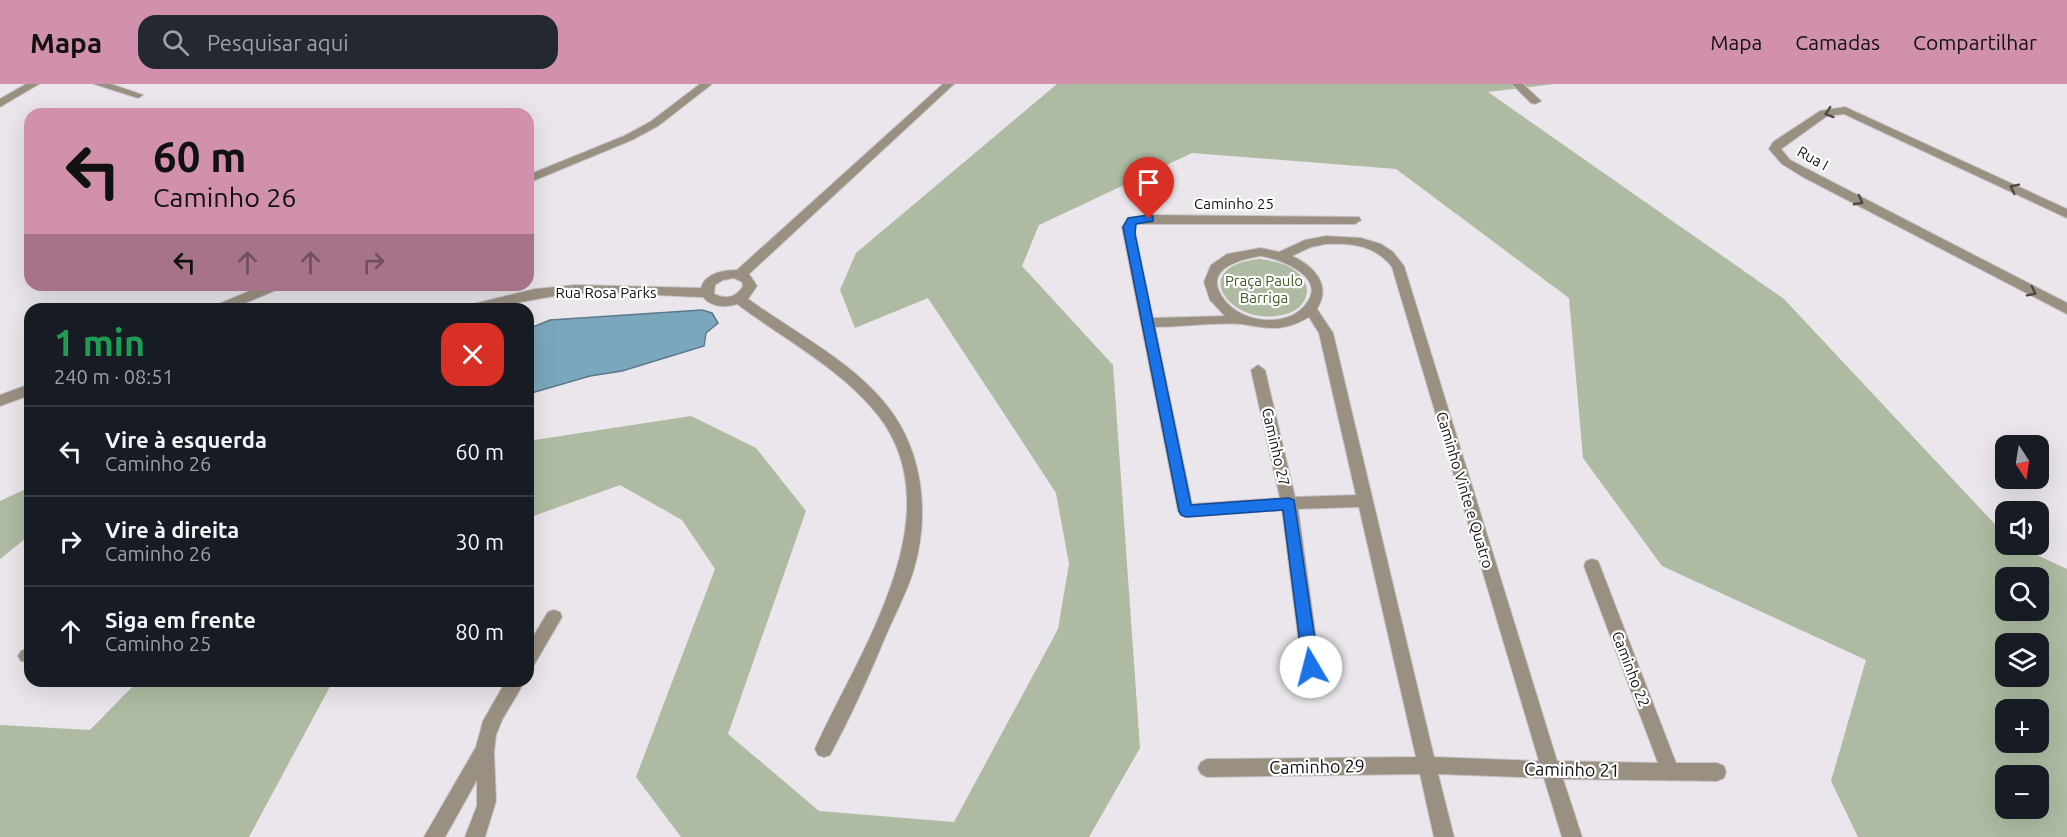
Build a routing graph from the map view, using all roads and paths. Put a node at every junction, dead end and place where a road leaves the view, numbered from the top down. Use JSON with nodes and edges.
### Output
{"nodes":[{"id":1,"x":34,"y":84,"type":"edge"},
{"id":2,"x":99,"y":84,"type":"edge"},
{"id":3,"x":707,"y":84,"type":"edge"},
{"id":4,"x":949,"y":84,"type":"edge"},
{"id":5,"x":1517,"y":84,"type":"edge"},
{"id":6,"x":138,"y":95,"type":"dead end"},
{"id":7,"x":1534,"y":100,"type":"dead end"},
{"id":8,"x":0,"y":104,"type":"edge"},
{"id":9,"x":534,"y":177,"type":"edge"},
{"id":10,"x":2067,"y":214,"type":"edge"},
{"id":11,"x":1355,"y":220,"type":"dead end"},
{"id":12,"x":1282,"y":256,"type":"junction"},
{"id":13,"x":740,"y":275,"type":"junction"},
{"id":14,"x":262,"y":291,"type":"edge"},
{"id":15,"x":706,"y":293,"type":"junction"},
{"id":16,"x":739,"y":299,"type":"junction"},
{"id":17,"x":233,"y":303,"type":"edge"},
{"id":18,"x":495,"y":303,"type":"edge"},
{"id":19,"x":2067,"y":309,"type":"edge"},
{"id":20,"x":1311,"y":310,"type":"junction"},
{"id":21,"x":1241,"y":320,"type":"junction"},
{"id":22,"x":1147,"y":322,"type":"junction"},
{"id":23,"x":1258,"y":370,"type":"dead end"},
{"id":24,"x":24,"y":391,"type":"edge"},
{"id":25,"x":0,"y":401,"type":"edge"},
{"id":26,"x":1366,"y":501,"type":"junction"},
{"id":27,"x":1289,"y":504,"type":"junction"},
{"id":28,"x":1592,"y":566,"type":"dead end"},
{"id":29,"x":554,"y":617,"type":"dead end"},
{"id":30,"x":534,"y":650,"type":"edge"},
{"id":31,"x":1311,"y":667,"type":"dead end"},
{"id":32,"x":512,"y":687,"type":"edge"},
{"id":33,"x":485,"y":748,"type":"junction"},
{"id":34,"x":824,"y":749,"type":"dead end"},
{"id":35,"x":1427,"y":765,"type":"junction"},
{"id":36,"x":1207,"y":768,"type":"dead end"},
{"id":37,"x":1550,"y":770,"type":"junction"},
{"id":38,"x":1670,"y":771,"type":"junction"},
{"id":39,"x":1717,"y":772,"type":"dead end"},
{"id":40,"x":434,"y":837,"type":"edge"},
{"id":41,"x":475,"y":837,"type":"edge"},
{"id":42,"x":1444,"y":837,"type":"edge"},
{"id":43,"x":1572,"y":837,"type":"edge"}],
"edges":[{"from":1,"to":8,"type":"street"},
{"from":2,"to":6,"type":"street"},
{"from":3,"to":9,"type":"street"},
{"from":4,"to":13,"type":"street"},
{"from":5,"to":7,"type":"street"},
{"from":10,"to":19,"type":"street","name":"Rua I","one_way":true},
{"from":11,"to":22,"type":"street","name":"Caminho 25"},
{"from":12,"to":20,"type":"street"},
{"from":12,"to":21,"type":"street"},
{"from":12,"to":37,"type":"street","name":"Caminho Vinte e Quatro"},
{"from":13,"to":15,"type":"street"},
{"from":13,"to":16,"type":"street"},
{"from":14,"to":17,"type":"street"},
{"from":15,"to":16,"type":"street"},
{"from":15,"to":18,"type":"street","name":"Rua Rosa Parks"},
{"from":16,"to":34,"type":"street"},
{"from":20,"to":21,"type":"street"},
{"from":20,"to":26,"type":"street"},
{"from":21,"to":22,"type":"street"},
{"from":22,"to":27,"type":"street"},
{"from":23,"to":27,"type":"street","name":"Caminho 27"},
{"from":24,"to":25,"type":"street"},
{"from":26,"to":27,"type":"street"},
{"from":26,"to":35,"type":"street"},
{"from":27,"to":31,"type":"street","name":"Caminho 27"},
{"from":28,"to":38,"type":"street","name":"Caminho 22"},
{"from":29,"to":30,"type":"street"},
{"from":32,"to":33,"type":"street"},
{"from":33,"to":40,"type":"street"},
{"from":33,"to":41,"type":"street"},
{"from":35,"to":36,"type":"street","name":"Caminho 29"},
{"from":35,"to":37,"type":"street","name":"Caminho 21"},
{"from":35,"to":42,"type":"street"},
{"from":37,"to":38,"type":"street","name":"Caminho 21"},
{"from":37,"to":43,"type":"street","name":"Caminho Vinte e Quatro"},
{"from":38,"to":39,"type":"street","name":"Caminho 21"}]}
